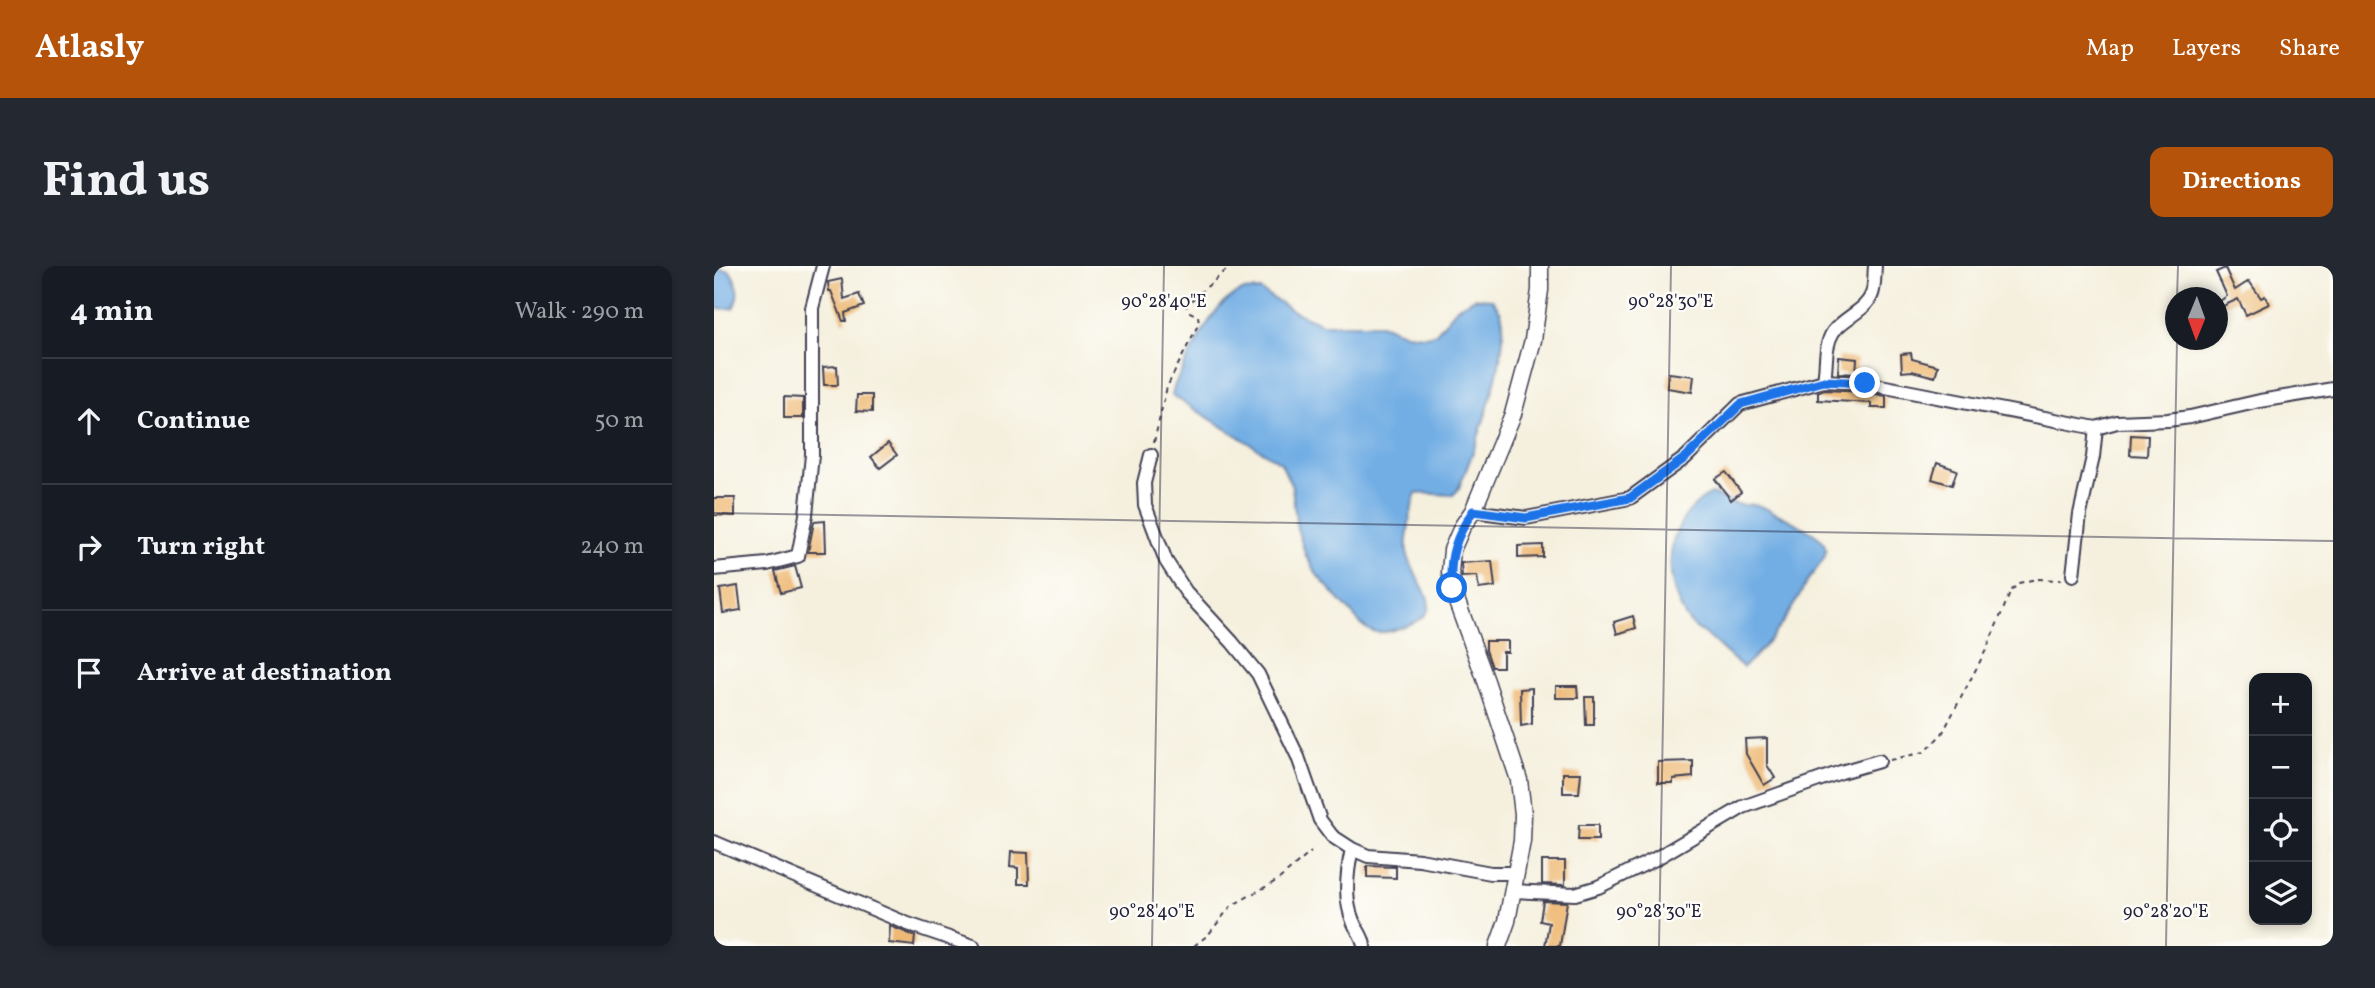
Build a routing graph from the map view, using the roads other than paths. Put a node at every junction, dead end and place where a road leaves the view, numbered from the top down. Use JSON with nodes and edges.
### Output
{"nodes":[{"id":1,"x":823,"y":266,"type":"edge"},
{"id":2,"x":1540,"y":266,"type":"edge"},
{"id":3,"x":1875,"y":266,"type":"edge"},
{"id":4,"x":1824,"y":381,"type":"junction"},
{"id":5,"x":2333,"y":389,"type":"edge"},
{"id":6,"x":2096,"y":428,"type":"junction"},
{"id":7,"x":1151,"y":455,"type":"road end"},
{"id":8,"x":1473,"y":511,"type":"junction"},
{"id":9,"x":714,"y":569,"type":"edge"},
{"id":10,"x":2073,"y":575,"type":"road end"},
{"id":11,"x":1879,"y":761,"type":"road end"},
{"id":12,"x":714,"y":842,"type":"edge"},
{"id":13,"x":1352,"y":849,"type":"junction"},
{"id":14,"x":1515,"y":873,"type":"junction"},
{"id":15,"x":1513,"y":891,"type":"junction"},
{"id":16,"x":973,"y":946,"type":"edge"},
{"id":17,"x":1364,"y":946,"type":"edge"},
{"id":18,"x":1498,"y":946,"type":"edge"}],
"edges":[{"from":1,"to":9,"type":"street"},
{"from":2,"to":8,"type":"street"},
{"from":3,"to":4,"type":"street"},
{"from":4,"to":6,"type":"street"},
{"from":4,"to":8,"type":"street"},
{"from":5,"to":6,"type":"street"},
{"from":6,"to":10,"type":"street"},
{"from":7,"to":13,"type":"street"},
{"from":8,"to":14,"type":"street"},
{"from":11,"to":15,"type":"street"},
{"from":12,"to":16,"type":"street"},
{"from":13,"to":14,"type":"street"},
{"from":13,"to":17,"type":"street"},
{"from":14,"to":15,"type":"street"},
{"from":15,"to":18,"type":"street"}]}
